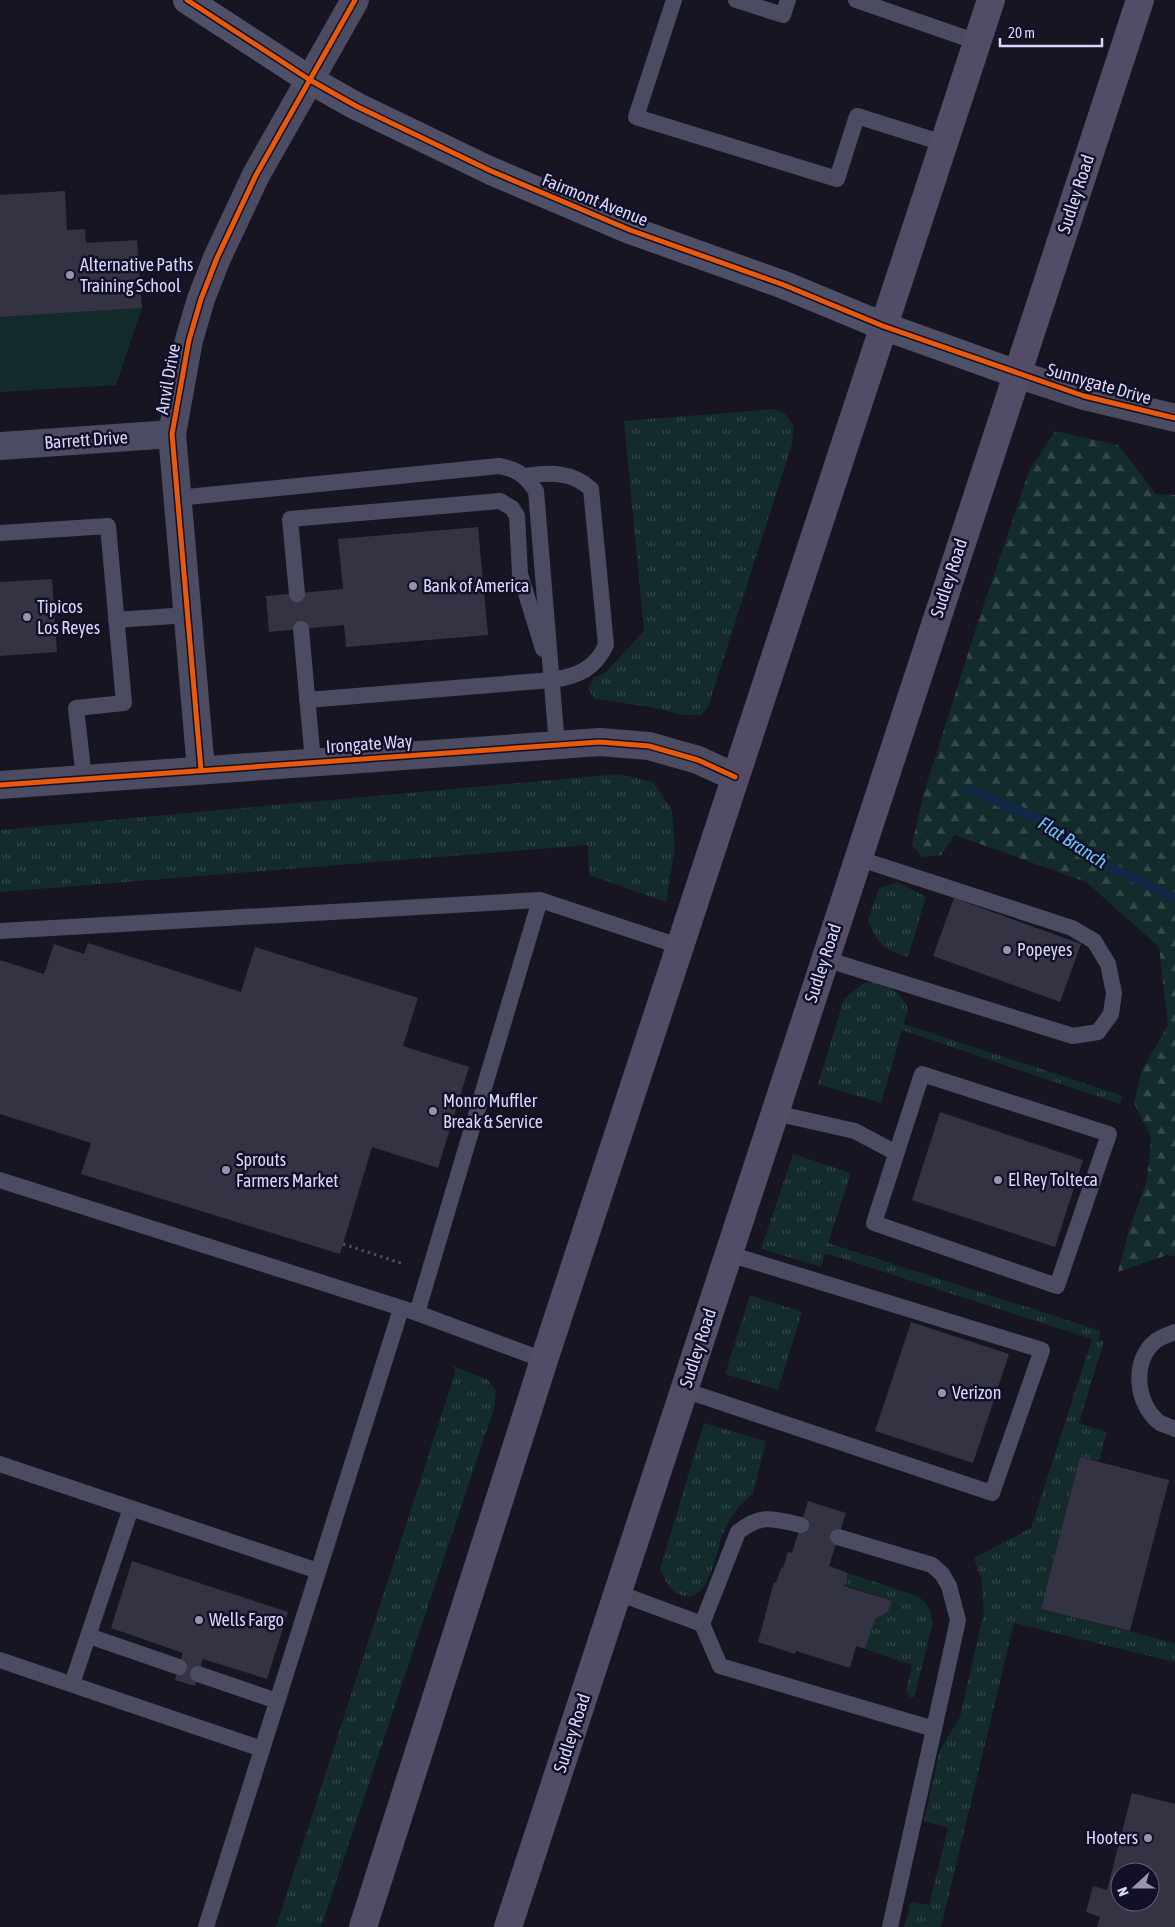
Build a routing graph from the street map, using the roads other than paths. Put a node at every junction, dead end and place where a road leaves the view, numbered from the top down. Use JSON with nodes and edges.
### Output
{"nodes":[{"id":1,"x":187,"y":0,"type":"edge"},
{"id":2,"x":355,"y":0,"type":"edge"},
{"id":3,"x":674,"y":0,"type":"edge"},
{"id":4,"x":736,"y":0,"type":"edge"},
{"id":5,"x":856,"y":0,"type":"edge"},
{"id":6,"x":991,"y":0,"type":"edge"},
{"id":7,"x":1140,"y":0,"type":"edge"},
{"id":8,"x":786,"y":8,"type":"edge"},
{"id":9,"x":977,"y":42,"type":"junction"},
{"id":10,"x":310,"y":80,"type":"junction"},
{"id":11,"x":943,"y":143,"type":"junction"},
{"id":12,"x":883,"y":326,"type":"junction"},
{"id":13,"x":1017,"y":374,"type":"junction"},
{"id":14,"x":1175,"y":418,"type":"edge"},
{"id":15,"x":172,"y":434,"type":"junction"},
{"id":16,"x":0,"y":446,"type":"edge"},
{"id":17,"x":526,"y":476,"type":"junction"},
{"id":18,"x":177,"y":498,"type":"junction"},
{"id":19,"x":0,"y":532,"type":"edge"},
{"id":20,"x":297,"y":594,"type":"dead end"},
{"id":21,"x":188,"y":615,"type":"junction"},
{"id":22,"x":116,"y":620,"type":"junction"},
{"id":23,"x":300,"y":629,"type":"dead end"},
{"id":24,"x":552,"y":680,"type":"junction"},
{"id":25,"x":307,"y":700,"type":"junction"},
{"id":26,"x":557,"y":745,"type":"junction"},
{"id":27,"x":312,"y":762,"type":"junction"},
{"id":28,"x":201,"y":770,"type":"junction"},
{"id":29,"x":734,"y":776,"type":"junction"},
{"id":30,"x":84,"y":778,"type":"junction"},
{"id":31,"x":0,"y":785,"type":"edge"},
{"id":32,"x":857,"y":858,"type":"junction"},
{"id":33,"x":540,"y":900,"type":"junction"},
{"id":34,"x":0,"y":931,"type":"edge"},
{"id":35,"x":679,"y":946,"type":"junction"},
{"id":36,"x":825,"y":959,"type":"junction"},
{"id":37,"x":775,"y":1113,"type":"junction"},
{"id":38,"x":896,"y":1153,"type":"junction"},
{"id":39,"x":0,"y":1180,"type":"edge"},
{"id":40,"x":728,"y":1254,"type":"junction"},
{"id":41,"x":409,"y":1311,"type":"junction"},
{"id":42,"x":1175,"y":1332,"type":"edge"},
{"id":43,"x":544,"y":1360,"type":"junction"},
{"id":44,"x":684,"y":1390,"type":"junction"},
{"id":45,"x":1175,"y":1429,"type":"edge"},
{"id":46,"x":0,"y":1464,"type":"edge"},
{"id":47,"x":131,"y":1508,"type":"junction"},
{"id":48,"x":801,"y":1525,"type":"dead end"},
{"id":49,"x":838,"y":1537,"type":"dead end"},
{"id":50,"x":318,"y":1571,"type":"junction"},
{"id":51,"x":618,"y":1593,"type":"junction"},
{"id":52,"x":702,"y":1624,"type":"junction"},
{"id":53,"x":88,"y":1636,"type":"junction"},
{"id":54,"x":0,"y":1660,"type":"edge"},
{"id":55,"x":179,"y":1667,"type":"dead end"},
{"id":56,"x":198,"y":1674,"type":"dead end"},
{"id":57,"x":72,"y":1684,"type":"junction"},
{"id":58,"x":277,"y":1702,"type":"junction"},
{"id":59,"x":934,"y":1729,"type":"junction"},
{"id":60,"x":262,"y":1749,"type":"junction"},
{"id":61,"x":206,"y":1927,"type":"edge"},
{"id":62,"x":363,"y":1927,"type":"edge"},
{"id":63,"x":508,"y":1927,"type":"edge"},
{"id":64,"x":890,"y":1927,"type":"edge"}],
"edges":[{"from":1,"to":10,"type":"street","name":"Fairmont Avenue"},
{"from":2,"to":10,"type":"street","name":"Anvil Drive"},
{"from":3,"to":11,"type":"lane"},
{"from":4,"to":8,"type":"lane"},
{"from":5,"to":9,"type":"lane"},
{"from":6,"to":9,"type":"main road"},
{"from":7,"to":13,"type":"main road","name":"Sudley Road"},
{"from":9,"to":11,"type":"main road"},
{"from":10,"to":12,"type":"street","name":"Fairmont Avenue"},
{"from":10,"to":15,"type":"street","name":"Anvil Drive"},
{"from":11,"to":12,"type":"main road"},
{"from":12,"to":13,"type":"street","name":"Fairmont Avenue"},
{"from":12,"to":29,"type":"main road"},
{"from":13,"to":14,"type":"street","name":"Sunnygate Drive"},
{"from":13,"to":32,"type":"main road","name":"Sudley Road"},
{"from":15,"to":16,"type":"street","name":"Barrett Drive"},
{"from":15,"to":18,"type":"street","name":"Anvil Drive"},
{"from":17,"to":18,"type":"lane"},
{"from":17,"to":24,"type":"lane"},
{"from":17,"to":24,"type":"lane"},
{"from":18,"to":21,"type":"street","name":"Anvil Drive"},
{"from":19,"to":22,"type":"lane"},
{"from":20,"to":24,"type":"lane"},
{"from":21,"to":22,"type":"lane"},
{"from":21,"to":28,"type":"street","name":"Anvil Drive"},
{"from":22,"to":30,"type":"lane"},
{"from":23,"to":25,"type":"lane"},
{"from":24,"to":25,"type":"lane"},
{"from":24,"to":26,"type":"lane"},
{"from":25,"to":27,"type":"lane"},
{"from":26,"to":27,"type":"street","name":"Irongate Way"},
{"from":26,"to":29,"type":"street","name":"Irongate Way"},
{"from":27,"to":28,"type":"street","name":"Irongate Way"},
{"from":28,"to":30,"type":"street","name":"Irongate Way"},
{"from":29,"to":35,"type":"main road"},
{"from":30,"to":31,"type":"street","name":"Irongate Way"},
{"from":32,"to":36,"type":"main road","name":"Sudley Road"},
{"from":32,"to":36,"type":"lane"},
{"from":33,"to":34,"type":"lane"},
{"from":33,"to":35,"type":"lane"},
{"from":33,"to":41,"type":"lane"},
{"from":35,"to":43,"type":"main road"},
{"from":36,"to":37,"type":"main road","name":"Sudley Road"},
{"from":37,"to":38,"type":"lane"},
{"from":37,"to":40,"type":"main road","name":"Sudley Road"},
{"from":38,"to":38,"type":"lane"},
{"from":39,"to":41,"type":"lane"},
{"from":40,"to":44,"type":"main road","name":"Sudley Road"},
{"from":40,"to":44,"type":"lane"},
{"from":41,"to":43,"type":"lane"},
{"from":41,"to":50,"type":"lane"},
{"from":42,"to":45,"type":"lane"},
{"from":43,"to":62,"type":"main road"},
{"from":44,"to":51,"type":"main road","name":"Sudley Road"},
{"from":46,"to":47,"type":"lane"},
{"from":47,"to":50,"type":"lane"},
{"from":47,"to":53,"type":"lane"},
{"from":48,"to":52,"type":"lane"},
{"from":49,"to":59,"type":"lane"},
{"from":50,"to":58,"type":"lane"},
{"from":51,"to":52,"type":"lane"},
{"from":51,"to":63,"type":"main road","name":"Sudley Road"},
{"from":52,"to":59,"type":"lane"},
{"from":53,"to":55,"type":"lane"},
{"from":53,"to":57,"type":"lane"},
{"from":54,"to":57,"type":"lane"},
{"from":56,"to":58,"type":"lane"},
{"from":57,"to":60,"type":"lane"},
{"from":58,"to":60,"type":"lane"},
{"from":59,"to":64,"type":"lane"},
{"from":60,"to":61,"type":"lane"}]}
